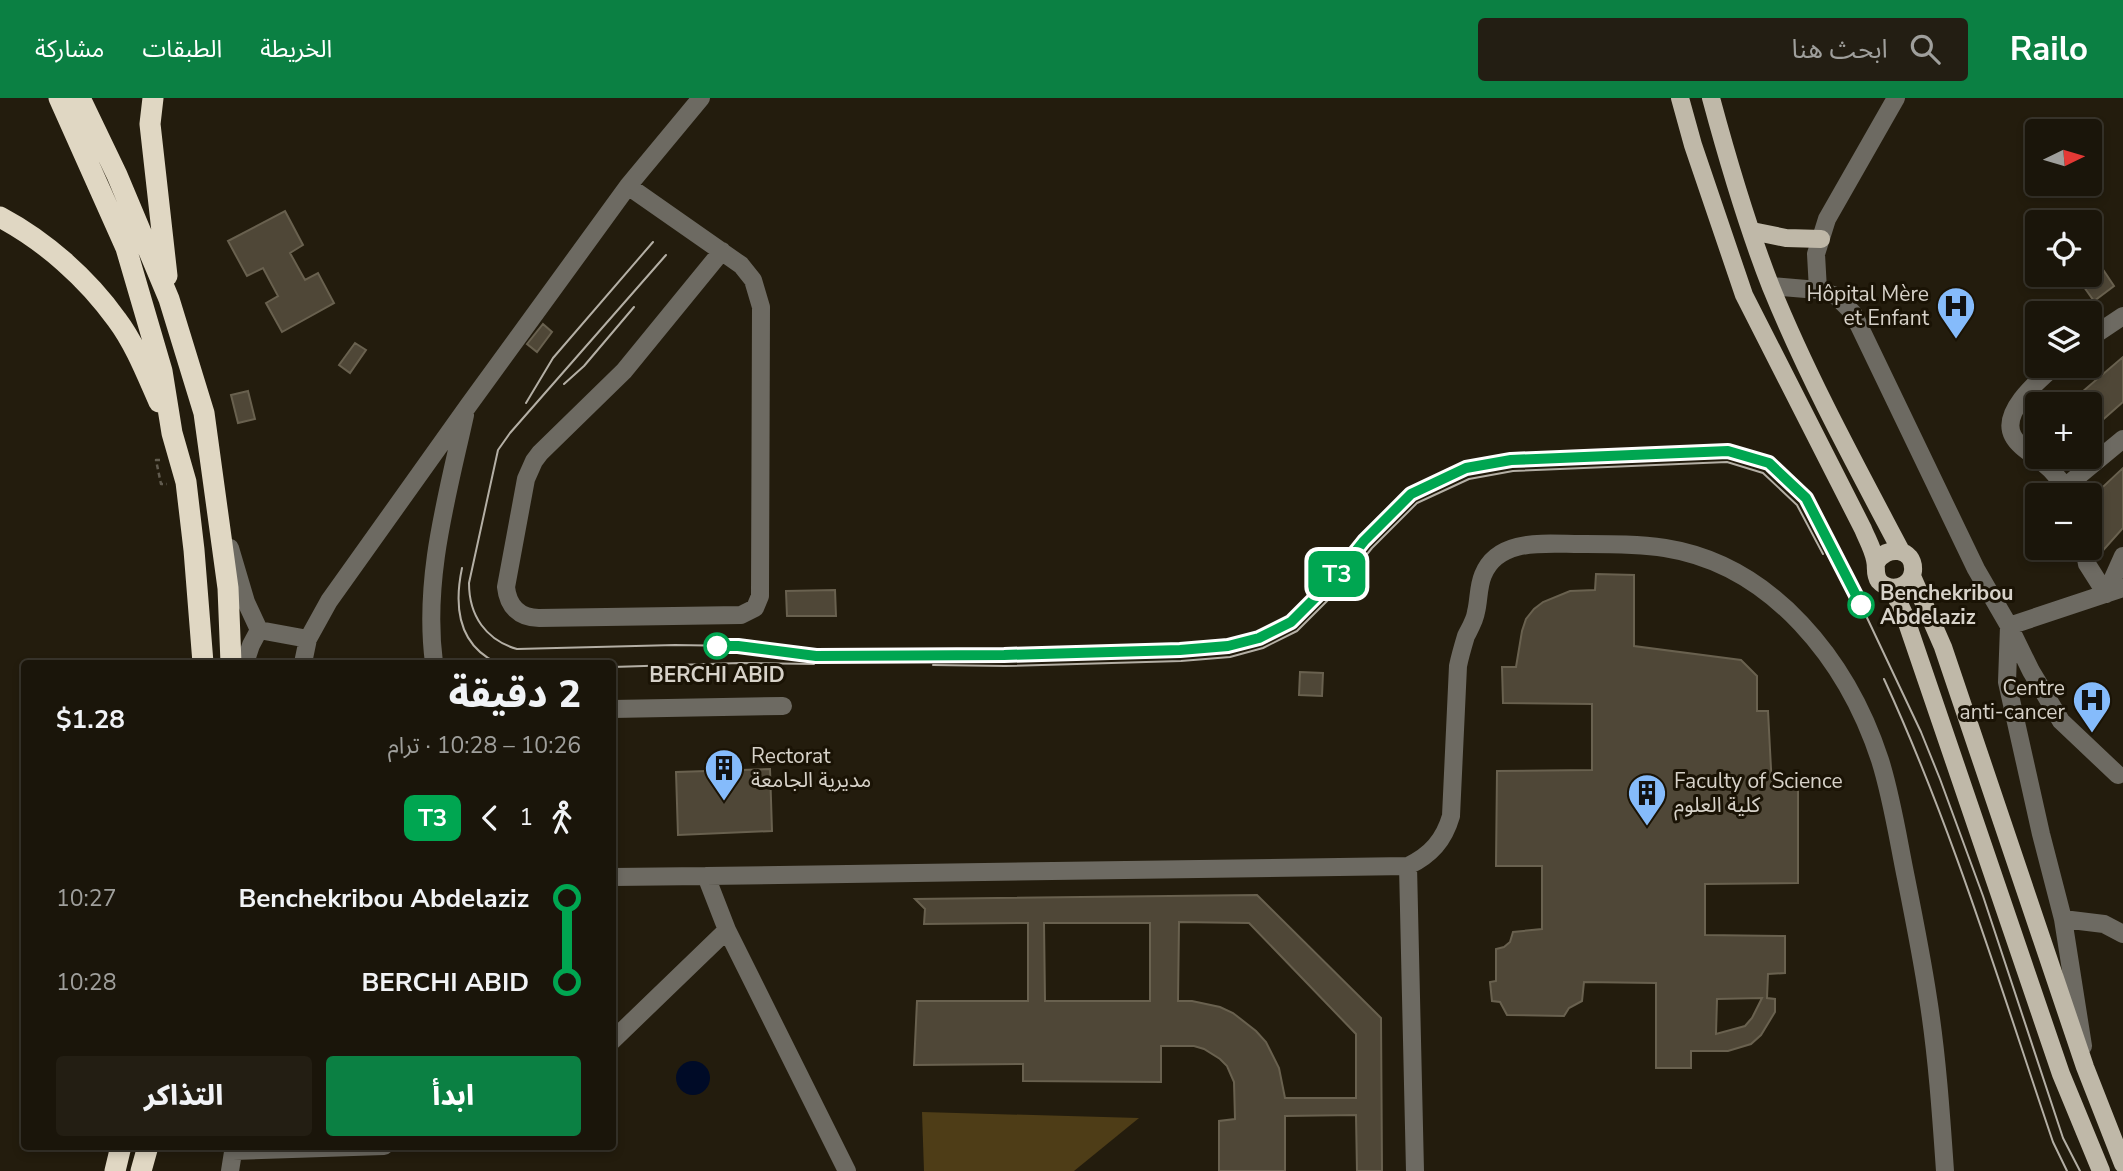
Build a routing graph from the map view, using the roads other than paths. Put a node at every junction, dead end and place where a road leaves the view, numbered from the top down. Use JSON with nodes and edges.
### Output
{"nodes":[{"id":1,"x":59,"y":98,"type":"edge"},
{"id":2,"x":80,"y":98,"type":"edge"},
{"id":3,"x":153,"y":98,"type":"edge"},
{"id":4,"x":701,"y":98,"type":"edge"},
{"id":5,"x":1680,"y":98,"type":"edge"},
{"id":6,"x":1711,"y":98,"type":"edge"},
{"id":7,"x":1896,"y":98,"type":"edge"},
{"id":8,"x":628,"y":186,"type":"junction"},
{"id":9,"x":0,"y":217,"type":"edge"},
{"id":10,"x":1752,"y":231,"type":"junction"},
{"id":11,"x":1821,"y":239,"type":"junction"},
{"id":12,"x":722,"y":251,"type":"junction"},
{"id":13,"x":1771,"y":286,"type":"junction"},
{"id":14,"x":1818,"y":290,"type":"junction"},
{"id":15,"x":1744,"y":295,"type":"junction"},
{"id":16,"x":169,"y":299,"type":"junction"},
{"id":17,"x":2123,"y":316,"type":"edge"},
{"id":18,"x":2102,"y":330,"type":"edge"},
{"id":19,"x":2044,"y":378,"type":"edge"},
{"id":20,"x":468,"y":406,"type":"junction"},
{"id":21,"x":172,"y":432,"type":"junction"},
{"id":22,"x":2123,"y":439,"type":"edge"},
{"id":23,"x":2060,"y":483,"type":"edge"},
{"id":24,"x":2075,"y":483,"type":"edge"},
{"id":25,"x":218,"y":507,"type":"junction"},
{"id":26,"x":1900,"y":551,"type":"junction"},
{"id":27,"x":2123,"y":556,"type":"edge"},
{"id":28,"x":2086,"y":560,"type":"edge"},
{"id":29,"x":1876,"y":563,"type":"junction"},
{"id":30,"x":1912,"y":576,"type":"junction"},
{"id":31,"x":1892,"y":588,"type":"junction"},
{"id":32,"x":2115,"y":591,"type":"edge"},
{"id":33,"x":2009,"y":626,"type":"junction"},
{"id":34,"x":259,"y":630,"type":"junction"},
{"id":35,"x":308,"y":639,"type":"junction"},
{"id":36,"x":203,"y":660,"type":"edge"},
{"id":37,"x":231,"y":660,"type":"edge"},
{"id":38,"x":246,"y":660,"type":"edge"},
{"id":39,"x":304,"y":660,"type":"edge"},
{"id":40,"x":434,"y":660,"type":"edge"},
{"id":41,"x":783,"y":706,"type":"dead end"},
{"id":42,"x":616,"y":709,"type":"edge"},
{"id":43,"x":2118,"y":775,"type":"dead end"},
{"id":44,"x":1408,"y":866,"type":"junction"},
{"id":45,"x":706,"y":876,"type":"junction"},
{"id":46,"x":616,"y":877,"type":"edge"},
{"id":47,"x":2063,"y":919,"type":"junction"},
{"id":48,"x":727,"y":930,"type":"junction"},
{"id":49,"x":2123,"y":934,"type":"edge"},
{"id":50,"x":616,"y":1037,"type":"edge"},
{"id":51,"x":2085,"y":1067,"type":"junction"},
{"id":52,"x":2061,"y":1074,"type":"junction"},
{"id":53,"x":120,"y":1150,"type":"edge"},
{"id":54,"x":147,"y":1150,"type":"edge"},
{"id":55,"x":234,"y":1150,"type":"edge"},
{"id":56,"x":2123,"y":1164,"type":"edge"},
{"id":57,"x":115,"y":1171,"type":"edge"},
{"id":58,"x":141,"y":1171,"type":"edge"},
{"id":59,"x":230,"y":1171,"type":"edge"},
{"id":60,"x":847,"y":1171,"type":"edge"},
{"id":61,"x":1415,"y":1171,"type":"edge"},
{"id":62,"x":1945,"y":1171,"type":"edge"},
{"id":63,"x":2101,"y":1171,"type":"edge"}],
"edges":[{"from":1,"to":21,"type":"highway"},
{"from":2,"to":16,"type":"highway"},
{"from":3,"to":16,"type":"highway"},
{"from":4,"to":8,"type":"street"},
{"from":5,"to":15,"type":"main road"},
{"from":6,"to":10,"type":"main road"},
{"from":7,"to":11,"type":"street"},
{"from":8,"to":12,"type":"street"},
{"from":8,"to":20,"type":"street"},
{"from":9,"to":21,"type":"highway"},
{"from":10,"to":11,"type":"main road"},
{"from":10,"to":13,"type":"main road"},
{"from":11,"to":14,"type":"street"},
{"from":12,"to":12,"type":"street"},
{"from":13,"to":14,"type":"street"},
{"from":13,"to":15,"type":"main road"},
{"from":13,"to":26,"type":"main road"},
{"from":14,"to":33,"type":"street"},
{"from":15,"to":29,"type":"main road"},
{"from":16,"to":25,"type":"highway"},
{"from":17,"to":18,"type":"street"},
{"from":19,"to":23,"type":"street"},
{"from":20,"to":35,"type":"street"},
{"from":20,"to":40,"type":"street"},
{"from":21,"to":36,"type":"highway"},
{"from":22,"to":24,"type":"street"},
{"from":25,"to":34,"type":"street"},
{"from":25,"to":37,"type":"highway"},
{"from":26,"to":29,"type":"main road"},
{"from":26,"to":30,"type":"main road"},
{"from":27,"to":32,"type":"street"},
{"from":28,"to":32,"type":"street"},
{"from":29,"to":31,"type":"main road"},
{"from":30,"to":31,"type":"main road"},
{"from":30,"to":51,"type":"main road"},
{"from":31,"to":52,"type":"main road"},
{"from":32,"to":33,"type":"street"},
{"from":33,"to":43,"type":"street"},
{"from":33,"to":47,"type":"street"},
{"from":34,"to":35,"type":"street"},
{"from":34,"to":38,"type":"street"},
{"from":35,"to":39,"type":"street"},
{"from":41,"to":42,"type":"street"},
{"from":44,"to":45,"type":"street"},
{"from":44,"to":61,"type":"street"},
{"from":44,"to":62,"type":"street"},
{"from":45,"to":46,"type":"street"},
{"from":45,"to":48,"type":"street"},
{"from":47,"to":49,"type":"street"},
{"from":47,"to":51,"type":"street"},
{"from":48,"to":50,"type":"street"},
{"from":48,"to":60,"type":"street"},
{"from":51,"to":52,"type":"main road"},
{"from":51,"to":56,"type":"main road"},
{"from":52,"to":63,"type":"main road"},
{"from":53,"to":57,"type":"highway"},
{"from":54,"to":58,"type":"highway"},
{"from":55,"to":59,"type":"street"}]}
